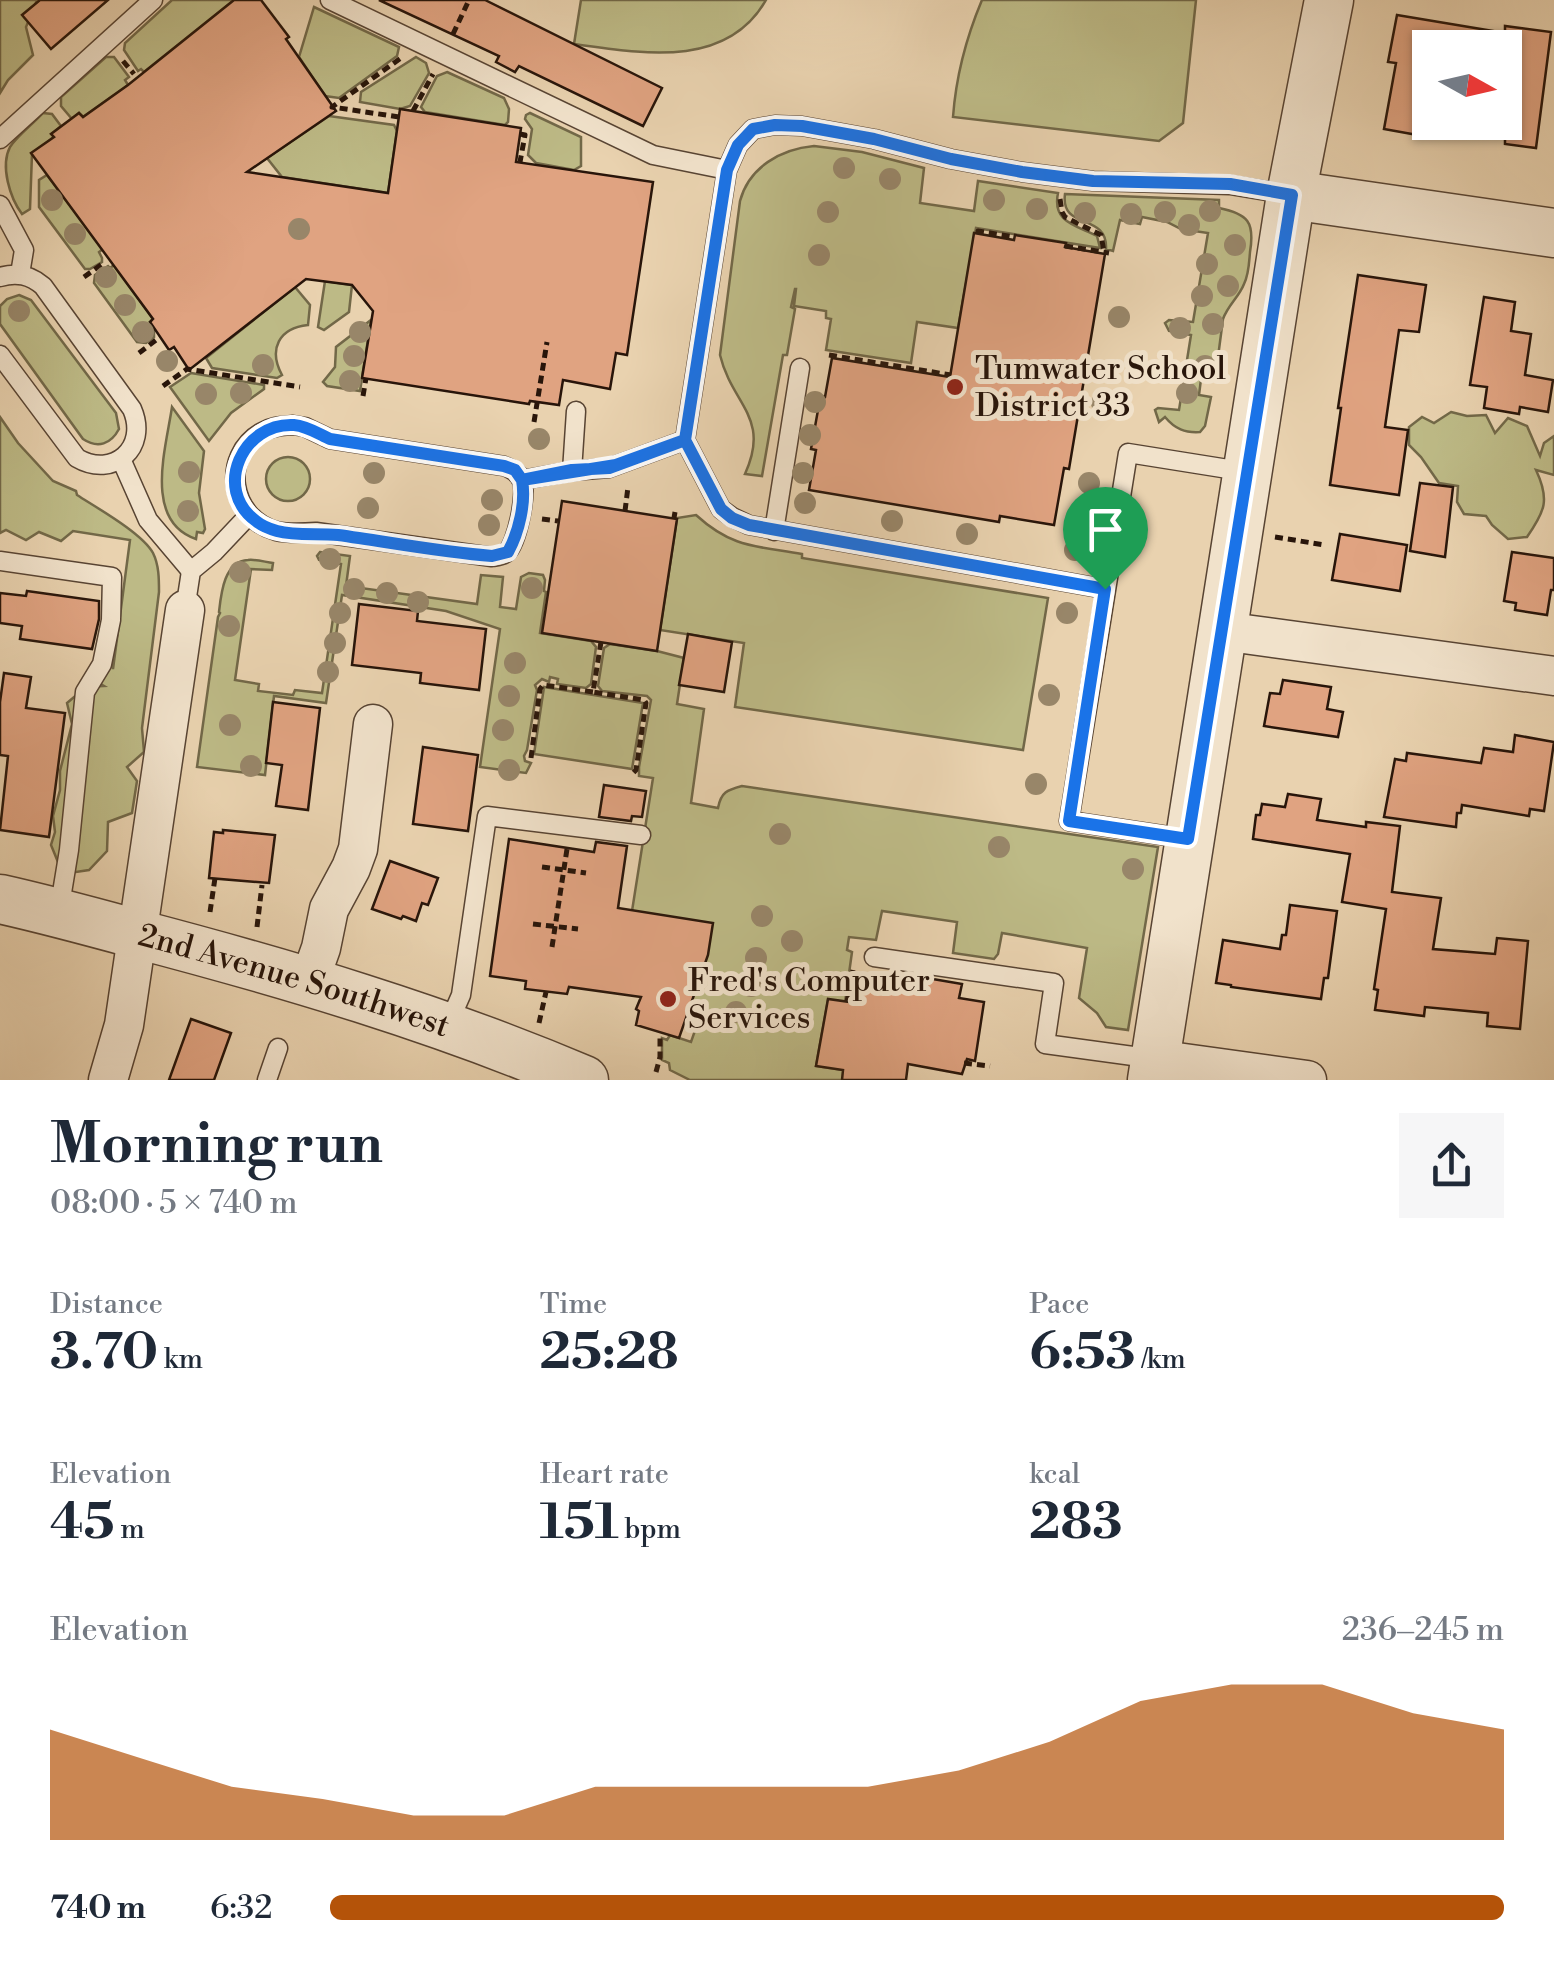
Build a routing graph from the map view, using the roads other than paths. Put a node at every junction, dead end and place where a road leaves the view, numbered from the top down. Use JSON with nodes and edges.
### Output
{"nodes":[{"id":1,"x":153,"y":0,"type":"edge"},
{"id":2,"x":330,"y":0,"type":"edge"},
{"id":3,"x":1328,"y":0,"type":"edge"},
{"id":4,"x":0,"y":138,"type":"edge"},
{"id":5,"x":727,"y":170,"type":"junction"},
{"id":6,"x":1292,"y":195,"type":"junction"},
{"id":7,"x":0,"y":205,"type":"edge"},
{"id":8,"x":1554,"y":233,"type":"edge"},
{"id":9,"x":20,"y":274,"type":"junction"},
{"id":10,"x":0,"y":278,"type":"edge"},
{"id":11,"x":0,"y":355,"type":"edge"},
{"id":12,"x":800,"y":368,"type":"dead end"},
{"id":13,"x":576,"y":411,"type":"dead end"},
{"id":14,"x":685,"y":440,"type":"junction"},
{"id":15,"x":121,"y":459,"type":"junction"},
{"id":16,"x":572,"y":470,"type":"junction"},
{"id":17,"x":1248,"y":472,"type":"junction"},
{"id":18,"x":522,"y":480,"type":"junction"},
{"id":19,"x":249,"y":515,"type":"junction"},
{"id":20,"x":774,"y":531,"type":"junction"},
{"id":21,"x":0,"y":560,"type":"edge"},
{"id":22,"x":191,"y":571,"type":"junction"},
{"id":23,"x":1105,"y":589,"type":"junction"},
{"id":24,"x":184,"y":610,"type":"joint"},
{"id":25,"x":1222,"y":631,"type":"junction"},
{"id":26,"x":1554,"y":676,"type":"edge"},
{"id":27,"x":373,"y":724,"type":"dead end"},
{"id":28,"x":640,"y":835,"type":"dead end"},
{"id":29,"x":1188,"y":839,"type":"junction"},
{"id":30,"x":0,"y":899,"type":"edge"},
{"id":31,"x":58,"y":912,"type":"junction"},
{"id":32,"x":136,"y":934,"type":"junction"},
{"id":33,"x":874,"y":956,"type":"dead end"},
{"id":34,"x":309,"y":982,"type":"junction"},
{"id":35,"x":447,"y":1027,"type":"junction"},
{"id":36,"x":278,"y":1048,"type":"dead end"},
{"id":37,"x":1153,"y":1070,"type":"edge"},
{"id":38,"x":108,"y":1080,"type":"edge"},
{"id":39,"x":267,"y":1080,"type":"edge"},
{"id":40,"x":584,"y":1080,"type":"edge"},
{"id":41,"x":1307,"y":1080,"type":"edge"}],
"edges":[{"from":1,"to":4,"type":"lane"},
{"from":2,"to":5,"type":"lane"},
{"from":3,"to":6,"type":"street"},
{"from":5,"to":6,"type":"lane"},
{"from":5,"to":14,"type":"lane"},
{"from":6,"to":8,"type":"street"},
{"from":6,"to":17,"type":"street"},
{"from":7,"to":9,"type":"lane"},
{"from":9,"to":10,"type":"lane"},
{"from":9,"to":15,"type":"lane"},
{"from":11,"to":15,"type":"lane"},
{"from":12,"to":20,"type":"lane"},
{"from":13,"to":16,"type":"lane"},
{"from":14,"to":16,"type":"lane"},
{"from":14,"to":20,"type":"lane"},
{"from":15,"to":22,"type":"lane"},
{"from":16,"to":18,"type":"lane"},
{"from":17,"to":23,"type":"lane"},
{"from":17,"to":25,"type":"street"},
{"from":18,"to":19,"type":"lane"},
{"from":18,"to":19,"type":"lane"},
{"from":19,"to":22,"type":"lane"},
{"from":20,"to":23,"type":"lane"},
{"from":21,"to":31,"type":"lane"},
{"from":22,"to":24,"type":"lane"},
{"from":23,"to":29,"type":"lane"},
{"from":24,"to":32,"type":"street"},
{"from":25,"to":26,"type":"street"},
{"from":25,"to":29,"type":"street"},
{"from":27,"to":34,"type":"street"},
{"from":28,"to":35,"type":"lane"},
{"from":29,"to":37,"type":"street"},
{"from":30,"to":31,"type":"street","name":"2nd Avenue Southwest"},
{"from":31,"to":32,"type":"street","name":"2nd Avenue Southwest"},
{"from":32,"to":34,"type":"street","name":"2nd Avenue Southwest"},
{"from":32,"to":38,"type":"street"},
{"from":33,"to":37,"type":"lane"},
{"from":34,"to":35,"type":"street","name":"2nd Avenue Southwest"},
{"from":35,"to":40,"type":"street","name":"2nd Avenue Southwest"},
{"from":36,"to":39,"type":"lane"},
{"from":37,"to":41,"type":"street"}]}
